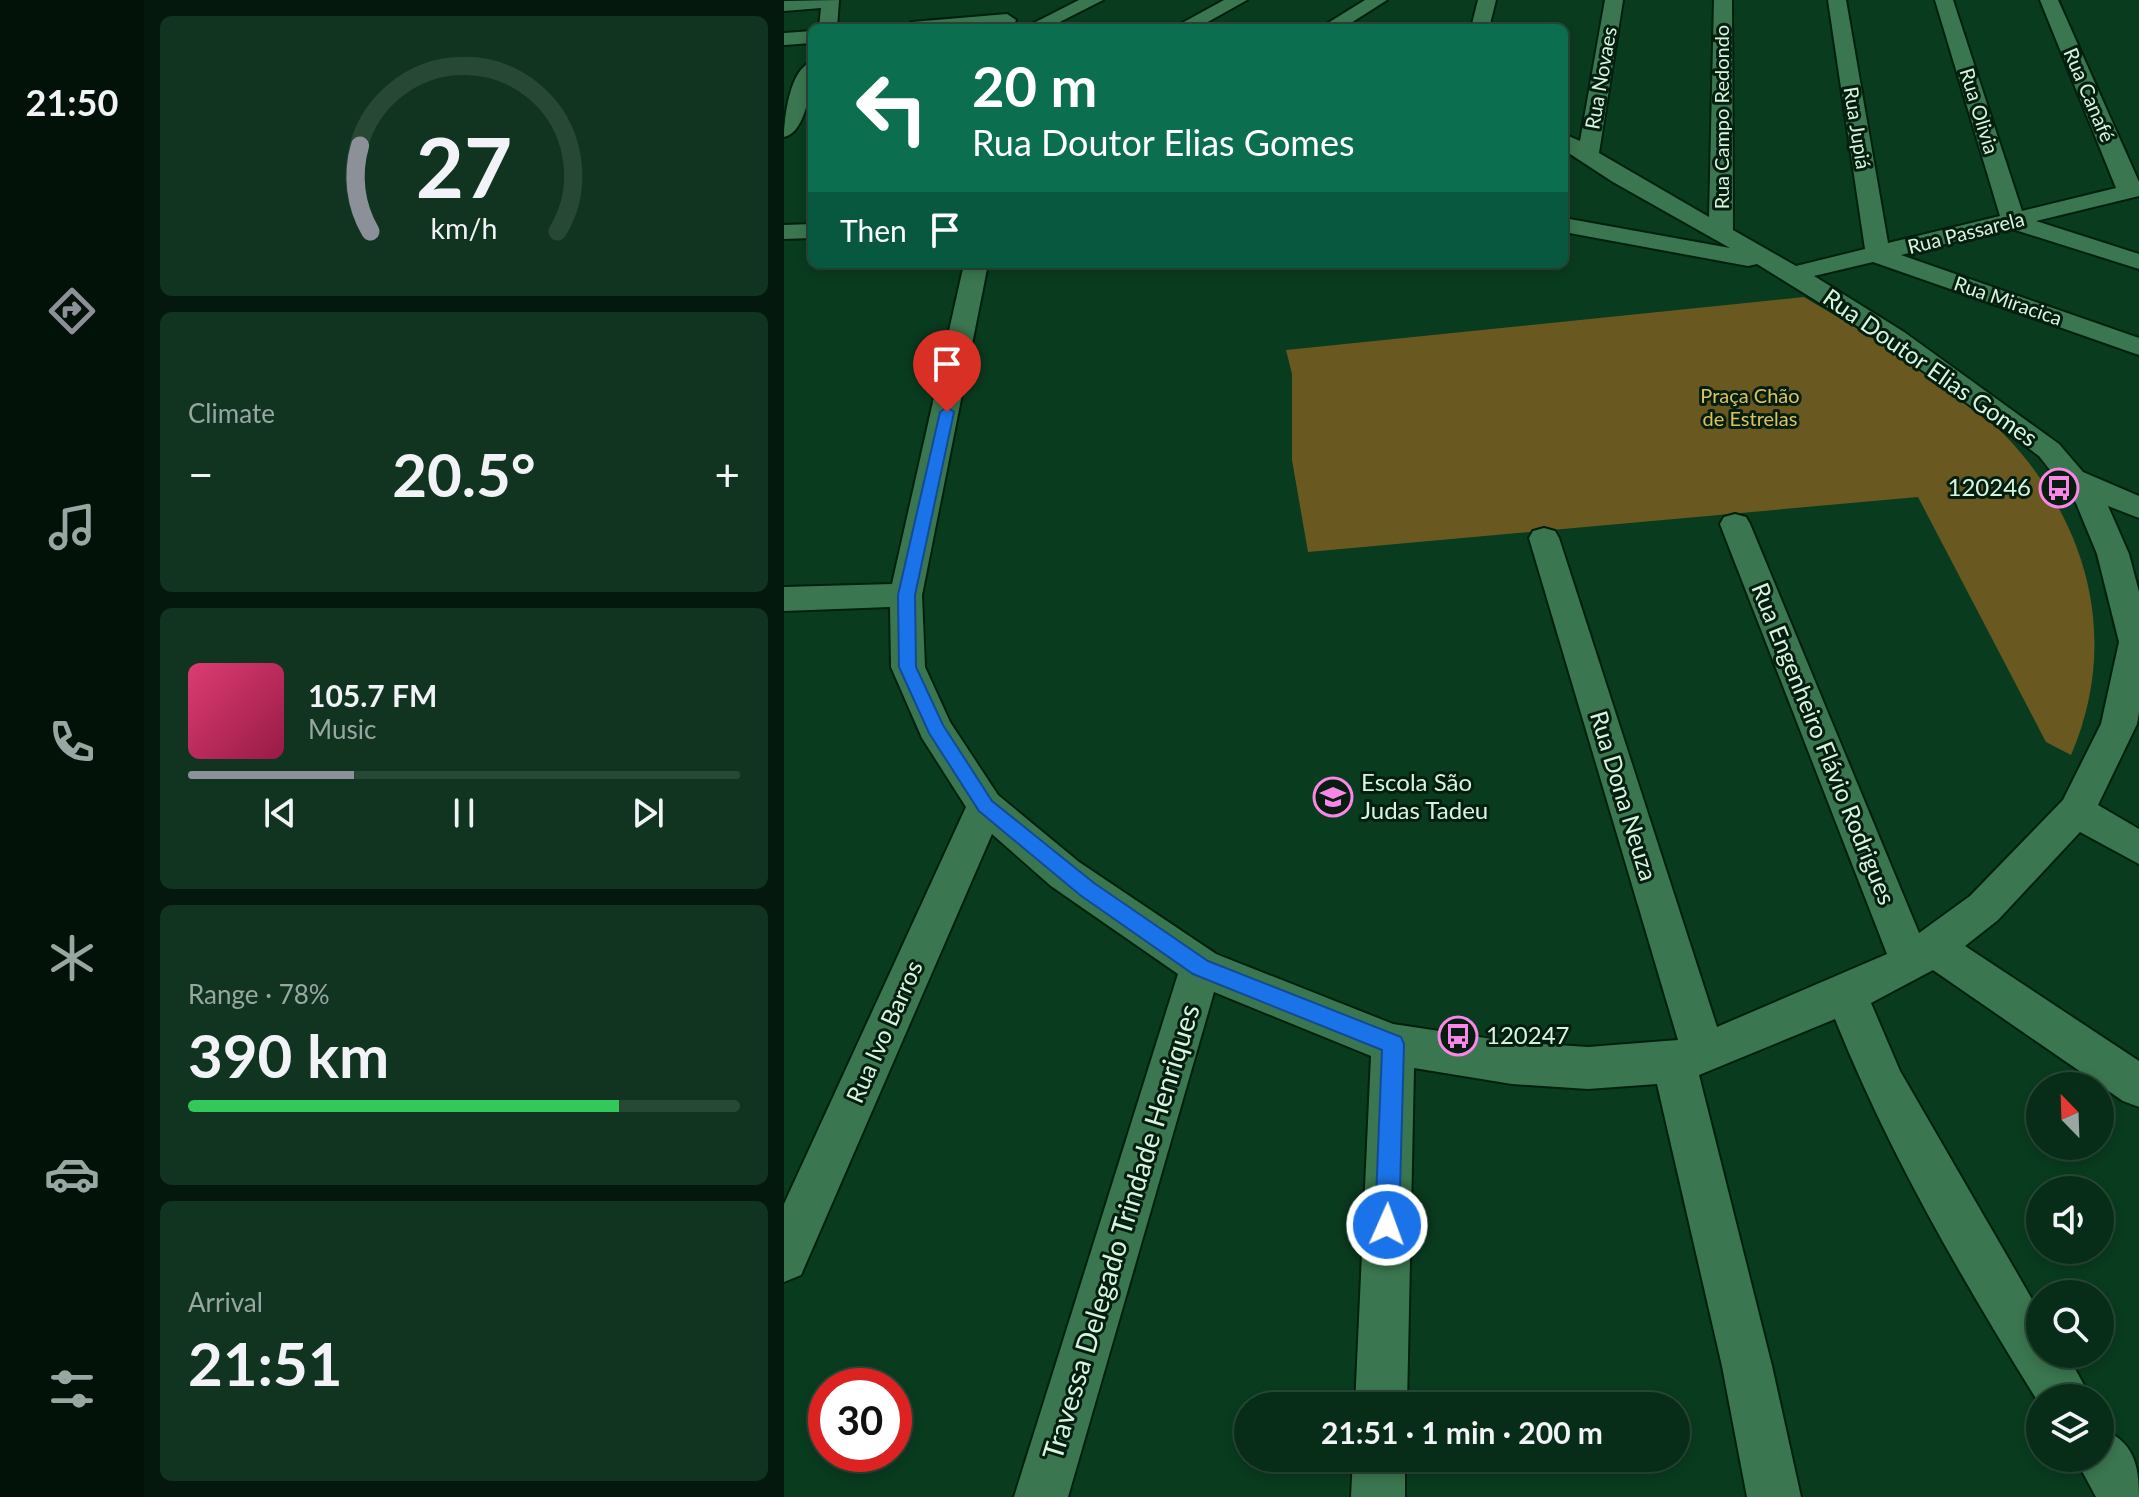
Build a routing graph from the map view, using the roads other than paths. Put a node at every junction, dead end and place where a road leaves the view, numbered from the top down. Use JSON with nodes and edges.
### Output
{"nodes":[{"id":1,"x":1094,"y":0,"type":"edge"},
{"id":2,"x":1238,"y":0,"type":"edge"},
{"id":3,"x":1378,"y":0,"type":"edge"},
{"id":4,"x":1487,"y":0,"type":"edge"},
{"id":5,"x":1614,"y":0,"type":"edge"},
{"id":6,"x":1723,"y":0,"type":"edge"},
{"id":7,"x":1837,"y":0,"type":"edge"},
{"id":8,"x":1944,"y":0,"type":"edge"},
{"id":9,"x":2049,"y":0,"type":"edge"},
{"id":10,"x":784,"y":6,"type":"edge"},
{"id":11,"x":1007,"y":16,"type":"edge"},
{"id":12,"x":828,"y":24,"type":"edge"},
{"id":13,"x":944,"y":24,"type":"edge"},
{"id":14,"x":1042,"y":24,"type":"edge"},
{"id":15,"x":1190,"y":24,"type":"edge"},
{"id":16,"x":1336,"y":24,"type":"edge"},
{"id":17,"x":1480,"y":24,"type":"edge"},
{"id":18,"x":808,"y":37,"type":"edge"},
{"id":19,"x":784,"y":39,"type":"edge"},
{"id":20,"x":808,"y":77,"type":"edge"},
{"id":21,"x":784,"y":131,"type":"edge"},
{"id":22,"x":1568,"y":143,"type":"edge"},
{"id":23,"x":1588,"y":156,"type":"junction"},
{"id":24,"x":2134,"y":190,"type":"edge"},
{"id":25,"x":2014,"y":222,"type":"junction"},
{"id":26,"x":1568,"y":226,"type":"edge"},
{"id":27,"x":808,"y":231,"type":"edge"},
{"id":28,"x":784,"y":232,"type":"edge"},
{"id":29,"x":1721,"y":233,"type":"junction"},
{"id":30,"x":1878,"y":255,"type":"junction"},
{"id":31,"x":2139,"y":262,"type":"edge"},
{"id":32,"x":975,"y":268,"type":"edge"},
{"id":33,"x":1785,"y":269,"type":"junction"},
{"id":34,"x":2139,"y":347,"type":"edge"},
{"id":35,"x":2076,"y":480,"type":"junction"},
{"id":36,"x":2139,"y":508,"type":"edge"},
{"id":37,"x":1735,"y":524,"type":"dead end"},
{"id":38,"x":1544,"y":538,"type":"dead end"},
{"id":39,"x":906,"y":595,"type":"junction"},
{"id":40,"x":784,"y":599,"type":"edge"},
{"id":41,"x":2137,"y":662,"type":"edge"},
{"id":42,"x":985,"y":806,"type":"junction"},
{"id":43,"x":2076,"y":811,"type":"junction"},
{"id":44,"x":2139,"y":848,"type":"edge"},
{"id":45,"x":1922,"y":955,"type":"junction"},
{"id":46,"x":1201,"y":967,"type":"junction"},
{"id":47,"x":1846,"y":994,"type":"junction"},
{"id":48,"x":1393,"y":1044,"type":"junction"},
{"id":49,"x":1689,"y":1057,"type":"junction"},
{"id":50,"x":2139,"y":1086,"type":"edge"},
{"id":51,"x":784,"y":1258,"type":"edge"},
{"id":52,"x":2056,"y":1384,"type":"edge"},
{"id":53,"x":1381,"y":1392,"type":"edge"},
{"id":54,"x":1379,"y":1472,"type":"edge"},
{"id":55,"x":2111,"y":1472,"type":"edge"},
{"id":56,"x":1041,"y":1497,"type":"edge"},
{"id":57,"x":1378,"y":1497,"type":"edge"},
{"id":58,"x":1774,"y":1497,"type":"edge"},
{"id":59,"x":2127,"y":1497,"type":"edge"}],
"edges":[{"from":1,"to":14,"type":"street"},
{"from":2,"to":15,"type":"street"},
{"from":3,"to":16,"type":"street"},
{"from":4,"to":17,"type":"street"},
{"from":5,"to":23,"type":"street","name":"Rua Novaes"},
{"from":6,"to":29,"type":"street","name":"Rua Campo Redondo"},
{"from":7,"to":30,"type":"street","name":"Rua Jupiá"},
{"from":8,"to":25,"type":"street","name":"Rua Olivia"},
{"from":9,"to":24,"type":"street","name":"Rua Canafé"},
{"from":10,"to":12,"type":"street"},
{"from":11,"to":13,"type":"street"},
{"from":18,"to":19,"type":"street"},
{"from":20,"to":21,"type":"street"},
{"from":22,"to":23,"type":"street","name":"Rua Doutor Elias Gomes"},
{"from":23,"to":29,"type":"street","name":"Rua Doutor Elias Gomes"},
{"from":24,"to":25,"type":"street","name":"Rua Passarela"},
{"from":25,"to":30,"type":"street","name":"Rua Passarela"},
{"from":25,"to":31,"type":"street"},
{"from":26,"to":33,"type":"street"},
{"from":27,"to":28,"type":"street"},
{"from":29,"to":33,"type":"street","name":"Rua Doutor Elias Gomes"},
{"from":30,"to":33,"type":"street","name":"Rua Passarela"},
{"from":30,"to":34,"type":"street","name":"Rua Miracica"},
{"from":32,"to":39,"type":"street","name":"Rua Doutor Elias Gomes"},
{"from":33,"to":35,"type":"street","name":"Rua Doutor Elias Gomes"},
{"from":35,"to":36,"type":"street"},
{"from":35,"to":41,"type":"street","name":"Rua Doutor Elias Gomes"},
{"from":37,"to":45,"type":"street","name":"Rua Engenheiro Flávio Rodrigues"},
{"from":38,"to":49,"type":"street","name":"Rua Dona Neuza"},
{"from":39,"to":40,"type":"street"},
{"from":39,"to":42,"type":"street","name":"Rua Doutor Elias Gomes"},
{"from":41,"to":43,"type":"street","name":"Rua Doutor Elias Gomes"},
{"from":42,"to":46,"type":"street","name":"Rua Doutor Elias Gomes"},
{"from":42,"to":51,"type":"street","name":"Rua Ivo Barros"},
{"from":43,"to":44,"type":"street"},
{"from":43,"to":45,"type":"street","name":"Rua Doutor Elias Gomes"},
{"from":45,"to":47,"type":"street","name":"Rua Doutor Elias Gomes"},
{"from":45,"to":50,"type":"street"},
{"from":46,"to":48,"type":"street","name":"Rua Doutor Elias Gomes"},
{"from":46,"to":56,"type":"street","name":"Travessa Delegado Trindade Henriques"},
{"from":47,"to":49,"type":"street","name":"Rua Doutor Elias Gomes"},
{"from":47,"to":52,"type":"street"},
{"from":48,"to":49,"type":"street","name":"Rua Doutor Elias Gomes"},
{"from":48,"to":53,"type":"street"},
{"from":49,"to":58,"type":"street","name":"Rua Dona Neuza"},
{"from":54,"to":57,"type":"street"},
{"from":55,"to":59,"type":"street"}]}
